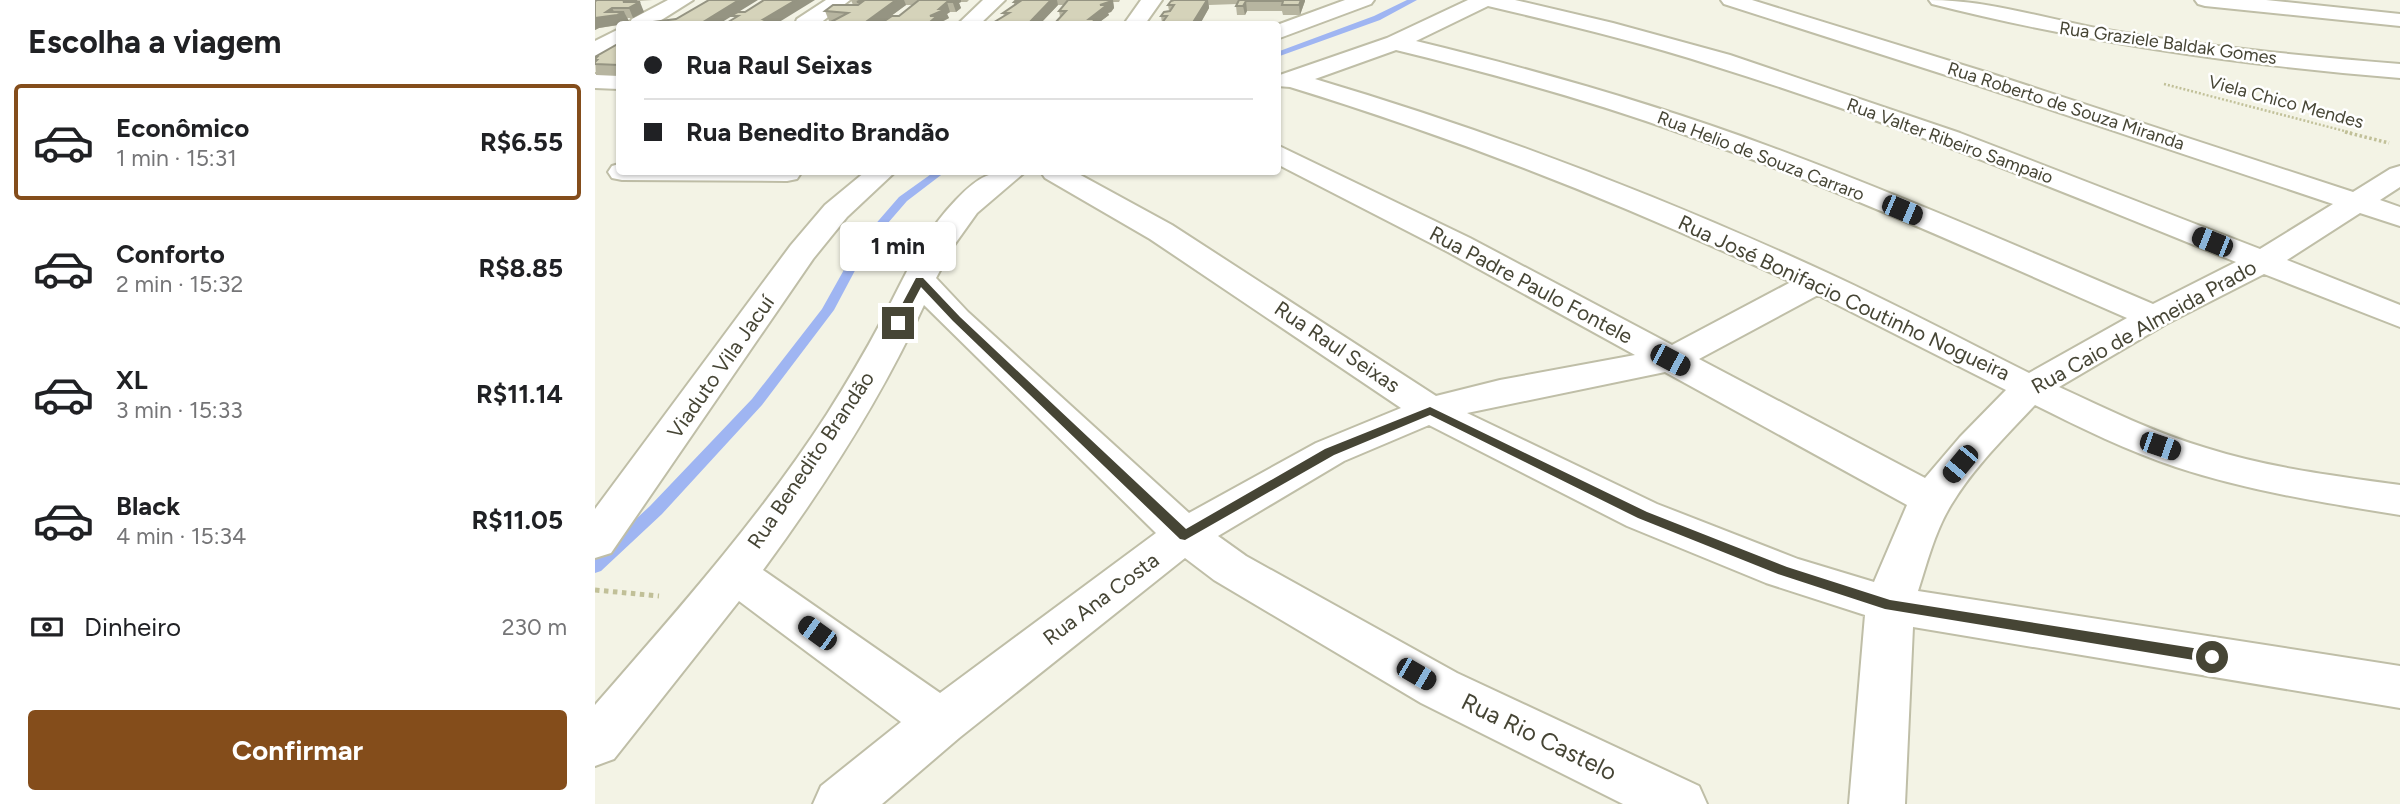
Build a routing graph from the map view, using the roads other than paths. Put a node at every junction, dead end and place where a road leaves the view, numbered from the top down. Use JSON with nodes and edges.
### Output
{"nodes":[{"id":1,"x":683,"y":0,"type":"edge"},
{"id":2,"x":840,"y":0,"type":"edge"},
{"id":3,"x":995,"y":0,"type":"edge"},
{"id":4,"x":1152,"y":0,"type":"edge"},
{"id":5,"x":1364,"y":0,"type":"edge"},
{"id":6,"x":1486,"y":0,"type":"edge"},
{"id":7,"x":1731,"y":0,"type":"edge"},
{"id":8,"x":1939,"y":0,"type":"edge"},
{"id":9,"x":2205,"y":0,"type":"edge"},
{"id":10,"x":2340,"y":8,"type":"edge"},
{"id":11,"x":2400,"y":20,"type":"edge"},
{"id":12,"x":645,"y":21,"type":"edge"},
{"id":13,"x":809,"y":21,"type":"edge"},
{"id":14,"x":971,"y":21,"type":"edge"},
{"id":15,"x":1137,"y":21,"type":"edge"},
{"id":16,"x":1281,"y":31,"type":"edge"},
{"id":17,"x":616,"y":38,"type":"edge"},
{"id":18,"x":1395,"y":43,"type":"junction"},
{"id":19,"x":596,"y":49,"type":"edge"},
{"id":20,"x":2398,"y":73,"type":"edge"},
{"id":21,"x":595,"y":81,"type":"edge"},
{"id":22,"x":616,"y":82,"type":"edge"},
{"id":23,"x":1285,"y":82,"type":"edge"},
{"id":24,"x":1281,"y":155,"type":"edge"},
{"id":25,"x":595,"y":171,"type":"edge"},
{"id":26,"x":616,"y":172,"type":"edge"},
{"id":27,"x":2400,"y":174,"type":"edge"},
{"id":28,"x":877,"y":175,"type":"edge"},
{"id":29,"x":1007,"y":175,"type":"edge"},
{"id":30,"x":1060,"y":175,"type":"edge"},
{"id":31,"x":2358,"y":203,"type":"junction"},
{"id":32,"x":2400,"y":218,"type":"edge"},
{"id":33,"x":2262,"y":262,"type":"junction"},
{"id":34,"x":919,"y":280,"type":"junction"},
{"id":35,"x":1818,"y":282,"type":"junction"},
{"id":36,"x":2154,"y":317,"type":"junction"},
{"id":37,"x":2400,"y":317,"type":"edge"},
{"id":38,"x":1670,"y":360,"type":"junction"},
{"id":39,"x":2031,"y":387,"type":"junction"},
{"id":40,"x":1430,"y":410,"type":"junction"},
{"id":41,"x":1931,"y":499,"type":"junction"},
{"id":42,"x":2400,"y":500,"type":"edge"},
{"id":43,"x":1185,"y":535,"type":"junction"},
{"id":44,"x":595,"y":542,"type":"edge"},
{"id":45,"x":734,"y":573,"type":"junction"},
{"id":46,"x":1890,"y":605,"type":"junction"},
{"id":47,"x":2400,"y":687,"type":"edge"},
{"id":48,"x":940,"y":722,"type":"junction"},
{"id":49,"x":595,"y":743,"type":"edge"},
{"id":50,"x":841,"y":804,"type":"edge"},
{"id":51,"x":1679,"y":804,"type":"edge"},
{"id":52,"x":1877,"y":804,"type":"edge"}],
"edges":[{"from":1,"to":12,"type":"street"},
{"from":2,"to":13,"type":"street"},
{"from":3,"to":14,"type":"street"},
{"from":4,"to":15,"type":"street"},
{"from":5,"to":16,"type":"street"},
{"from":6,"to":18,"type":"street"},
{"from":6,"to":33,"type":"street","name":"Rua Valter Ribeiro Sampaio"},
{"from":7,"to":31,"type":"street","name":"Rua Roberto de Souza Miranda"},
{"from":8,"to":20,"type":"street","name":"Rua Graziele Baldak Gomes"},
{"from":9,"to":10,"type":"street"},
{"from":10,"to":11,"type":"street"},
{"from":10,"to":20,"type":"street"},
{"from":17,"to":19,"type":"street"},
{"from":18,"to":23,"type":"street"},
{"from":18,"to":36,"type":"street","name":"Rua Helio de Souza Carraro"},
{"from":21,"to":22,"type":"street"},
{"from":23,"to":35,"type":"street","name":"Rua José Bonifacio Coutinho Nogueira"},
{"from":24,"to":38,"type":"street","name":"Rua Padre Paulo Fontele"},
{"from":25,"to":26,"type":"street"},
{"from":27,"to":31,"type":"street","name":"Rua Caio de Almeida Prado"},
{"from":28,"to":44,"type":"street","name":"Viaduto Vila Jacuí"},
{"from":29,"to":34,"type":"street","name":"Rua Benedito Brandão"},
{"from":30,"to":40,"type":"street","name":"Rua Raul Seixas"},
{"from":31,"to":32,"type":"street","name":"Rua Roberto de Souza Miranda"},
{"from":31,"to":33,"type":"street","name":"Rua Caio de Almeida Prado"},
{"from":33,"to":36,"type":"street","name":"Rua Caio de Almeida Prado"},
{"from":33,"to":37,"type":"street","name":"Rua Valter Ribeiro Sampaio"},
{"from":34,"to":43,"type":"street","name":"Rua Rio Castelo"},
{"from":34,"to":45,"type":"street","name":"Rua Benedito Brandão"},
{"from":35,"to":38,"type":"street","name":"Rua Ana Costa"},
{"from":35,"to":39,"type":"street","name":"Rua José Bonifacio Coutinho Nogueira"},
{"from":36,"to":39,"type":"street","name":"Rua Caio de Almeida Prado"},
{"from":38,"to":40,"type":"street","name":"Rua Ana Costa"},
{"from":38,"to":41,"type":"street","name":"Rua Padre Paulo Fontele"},
{"from":39,"to":41,"type":"street","name":"Rua Caio de Almeida Prado"},
{"from":39,"to":42,"type":"street","name":"Rua José Bonifacio Coutinho Nogueira"},
{"from":40,"to":43,"type":"street","name":"Rua Ana Costa"},
{"from":40,"to":46,"type":"street","name":"Rua Raul Seixas"},
{"from":41,"to":46,"type":"street","name":"Rua Caio de Almeida Prado"},
{"from":43,"to":48,"type":"street","name":"Rua Ana Costa"},
{"from":43,"to":51,"type":"street","name":"Rua Rio Castelo"},
{"from":45,"to":48,"type":"street"},
{"from":45,"to":49,"type":"street","name":"Rua Benedito Brandão"},
{"from":46,"to":47,"type":"street","name":"Rua Raul Seixas"},
{"from":46,"to":52,"type":"street","name":"Rua Caio de Almeida Prado"},
{"from":48,"to":50,"type":"street","name":"Rua Ana Costa"}]}
